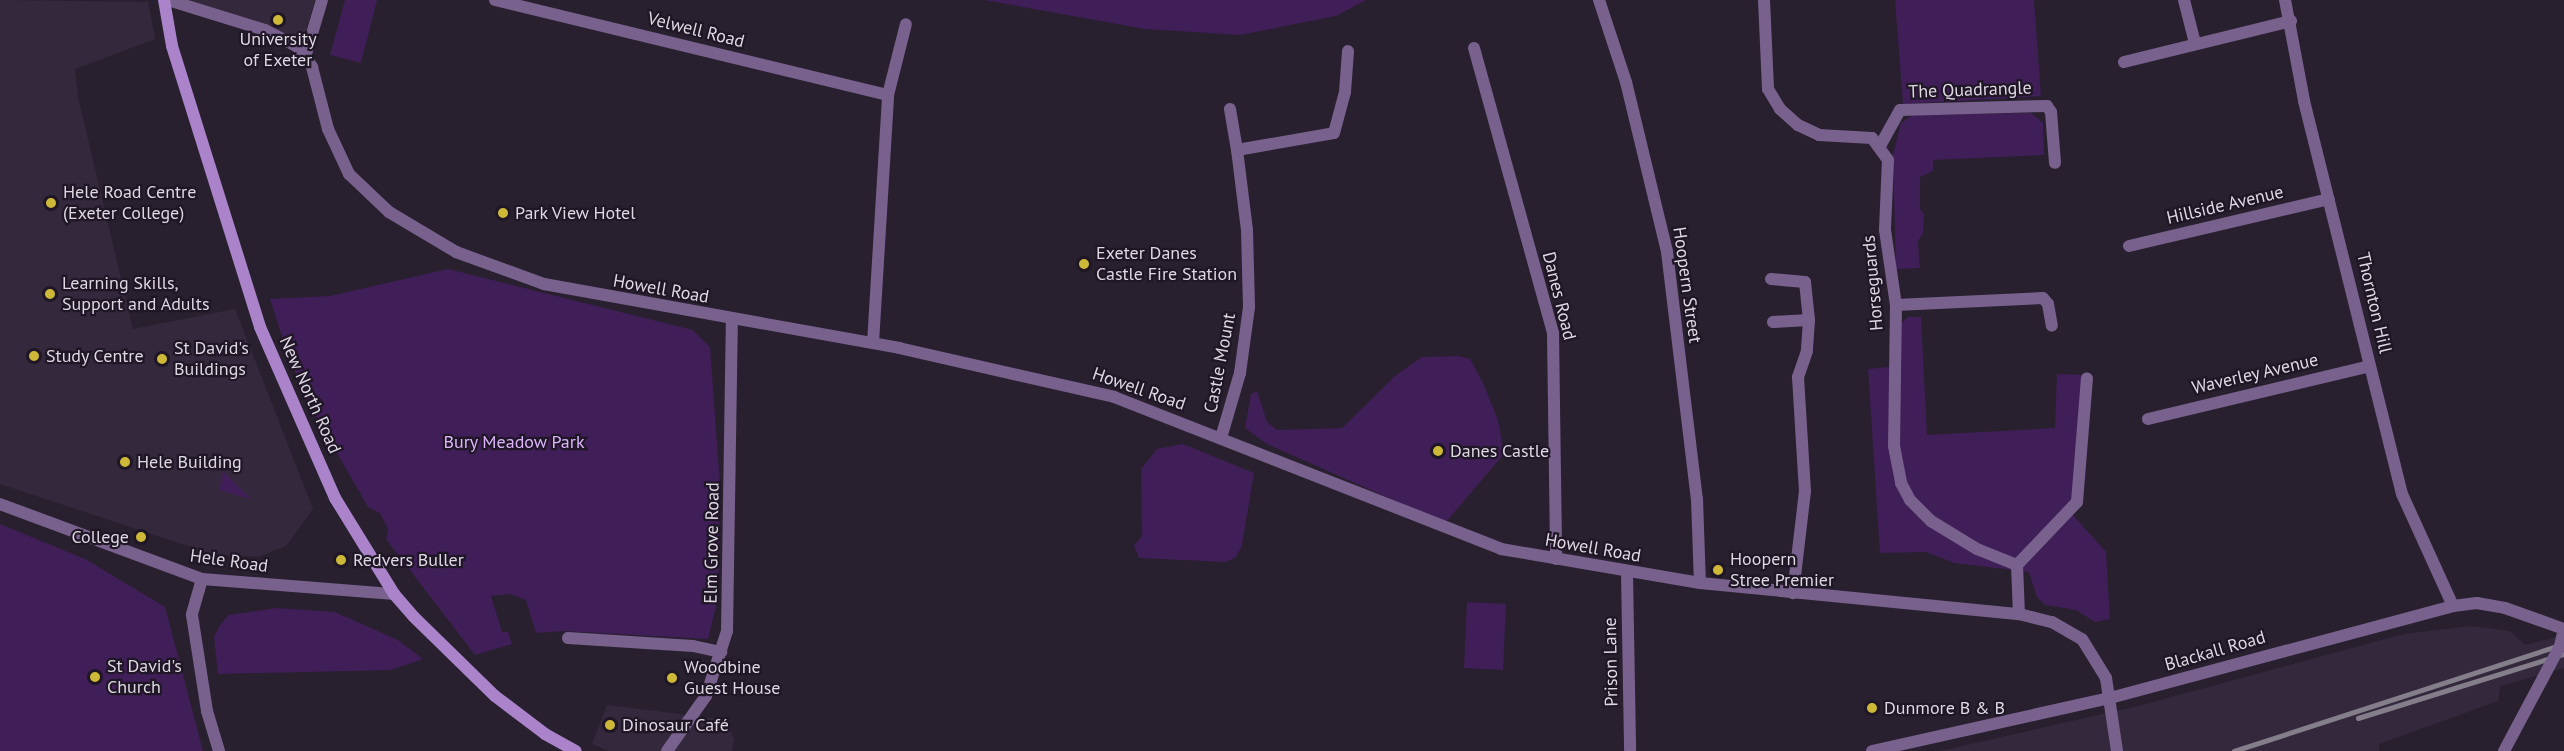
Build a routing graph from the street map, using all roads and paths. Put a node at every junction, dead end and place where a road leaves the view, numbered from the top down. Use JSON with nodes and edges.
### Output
{"nodes":[{"id":1,"x":166,"y":0,"type":"edge"},
{"id":2,"x":322,"y":0,"type":"edge"},
{"id":3,"x":495,"y":0,"type":"edge"},
{"id":4,"x":1599,"y":0,"type":"edge"},
{"id":5,"x":1764,"y":0,"type":"edge"},
{"id":6,"x":2184,"y":0,"type":"edge"},
{"id":7,"x":2285,"y":0,"type":"edge"},
{"id":8,"x":2291,"y":21,"type":"junction"},
{"id":9,"x":906,"y":24,"type":"dead end"},
{"id":10,"x":2195,"y":43,"type":"junction"},
{"id":11,"x":1474,"y":48,"type":"dead end"},
{"id":12,"x":1348,"y":51,"type":"dead end"},
{"id":13,"x":306,"y":54,"type":"junction"},
{"id":14,"x":2124,"y":62,"type":"dead end"},
{"id":15,"x":888,"y":95,"type":"junction"},
{"id":16,"x":1230,"y":109,"type":"dead end"},
{"id":17,"x":1880,"y":146,"type":"junction"},
{"id":18,"x":1238,"y":150,"type":"junction"},
{"id":19,"x":2055,"y":163,"type":"dead end"},
{"id":20,"x":2329,"y":199,"type":"junction"},
{"id":21,"x":2129,"y":246,"type":"dead end"},
{"id":22,"x":1771,"y":279,"type":"dead end"},
{"id":23,"x":1896,"y":305,"type":"junction"},
{"id":24,"x":732,"y":320,"type":"junction"},
{"id":25,"x":1809,"y":320,"type":"junction"},
{"id":26,"x":1773,"y":322,"type":"dead end"},
{"id":27,"x":2052,"y":326,"type":"dead end"},
{"id":28,"x":873,"y":343,"type":"junction"},
{"id":29,"x":2370,"y":366,"type":"junction"},
{"id":30,"x":2087,"y":378,"type":"dead end"},
{"id":31,"x":2148,"y":419,"type":"dead end"},
{"id":32,"x":1221,"y":438,"type":"junction"},
{"id":33,"x":0,"y":504,"type":"edge"},
{"id":34,"x":1556,"y":559,"type":"junction"},
{"id":35,"x":2017,"y":565,"type":"junction"},
{"id":36,"x":1627,"y":573,"type":"junction"},
{"id":37,"x":202,"y":579,"type":"junction"},
{"id":38,"x":1700,"y":583,"type":"junction"},
{"id":39,"x":1793,"y":593,"type":"junction"},
{"id":40,"x":394,"y":594,"type":"junction"},
{"id":41,"x":2452,"y":606,"type":"junction"},
{"id":42,"x":2019,"y":614,"type":"junction"},
{"id":43,"x":2564,"y":629,"type":"edge"},
{"id":44,"x":568,"y":638,"type":"dead end"},
{"id":45,"x":721,"y":652,"type":"junction"},
{"id":46,"x":2110,"y":698,"type":"junction"},
{"id":47,"x":544,"y":734,"type":"junction"},
{"id":48,"x":2117,"y":745,"type":"edge"},
{"id":49,"x":219,"y":751,"type":"edge"},
{"id":50,"x":559,"y":751,"type":"edge"},
{"id":51,"x":576,"y":751,"type":"edge"},
{"id":52,"x":667,"y":751,"type":"edge"},
{"id":53,"x":1630,"y":751,"type":"edge"},
{"id":54,"x":1872,"y":751,"type":"edge"},
{"id":55,"x":2504,"y":751,"type":"edge"}],
"edges":[{"from":1,"to":13,"type":"street"},
{"from":1,"to":40,"type":"main road","name":"New North Road"},
{"from":2,"to":13,"type":"street"},
{"from":3,"to":15,"type":"street","name":"Velwell Road"},
{"from":4,"to":38,"type":"street","name":"Hoopern Street"},
{"from":5,"to":17,"type":"street"},
{"from":6,"to":10,"type":"street"},
{"from":7,"to":8,"type":"street","name":"Thornton Hill"},
{"from":8,"to":10,"type":"street"},
{"from":8,"to":20,"type":"street","name":"Thornton Hill"},
{"from":9,"to":15,"type":"street"},
{"from":10,"to":14,"type":"street"},
{"from":11,"to":34,"type":"street","name":"Danes Road"},
{"from":12,"to":18,"type":"street"},
{"from":13,"to":24,"type":"street","name":"Howell Road"},
{"from":15,"to":28,"type":"street"},
{"from":16,"to":18,"type":"street","name":"Castle Mount"},
{"from":17,"to":19,"type":"street","name":"The Quadrangle"},
{"from":17,"to":23,"type":"street","name":"Horseguards"},
{"from":18,"to":32,"type":"street","name":"Castle Mount"},
{"from":20,"to":21,"type":"street","name":"Hillside Avenue"},
{"from":20,"to":29,"type":"street","name":"Thornton Hill"},
{"from":22,"to":25,"type":"street"},
{"from":23,"to":27,"type":"street"},
{"from":23,"to":35,"type":"street","name":"Horseguards"},
{"from":24,"to":28,"type":"street","name":"Howell Road"},
{"from":24,"to":45,"type":"street","name":"Elm Grove Road"},
{"from":25,"to":26,"type":"street"},
{"from":25,"to":39,"type":"street"},
{"from":28,"to":32,"type":"street","name":"Howell Road"},
{"from":29,"to":31,"type":"street","name":"Waverley Avenue"},
{"from":29,"to":41,"type":"street","name":"Thornton Hill"},
{"from":30,"to":35,"type":"street"},
{"from":32,"to":34,"type":"street","name":"Howell Road"},
{"from":33,"to":37,"type":"street","name":"Hele Road"},
{"from":34,"to":36,"type":"street","name":"Howell Road"},
{"from":35,"to":42,"type":"street"},
{"from":36,"to":38,"type":"street","name":"Howell Road"},
{"from":36,"to":53,"type":"street","name":"Prison Lane"},
{"from":37,"to":40,"type":"street","name":"Hele Road"},
{"from":37,"to":49,"type":"street"},
{"from":38,"to":39,"type":"street","name":"Howell Road"},
{"from":39,"to":42,"type":"street","name":"Howell Road"},
{"from":40,"to":47,"type":"main road","name":"New North Road"},
{"from":41,"to":43,"type":"street","name":"Blackall Road"},
{"from":41,"to":46,"type":"street","name":"Blackall Road"},
{"from":42,"to":46,"type":"street","name":"Howell Road"},
{"from":43,"to":55,"type":"street","bridge":true},
{"from":44,"to":45,"type":"street"},
{"from":45,"to":52,"type":"street","name":"Elm Grove Road"},
{"from":46,"to":48,"type":"street","name":"Howell Road"},
{"from":46,"to":54,"type":"street","name":"Blackall Road"},
{"from":47,"to":50,"type":"main road","name":"New North Road"},
{"from":47,"to":51,"type":"main road","name":"New North Road"}]}
